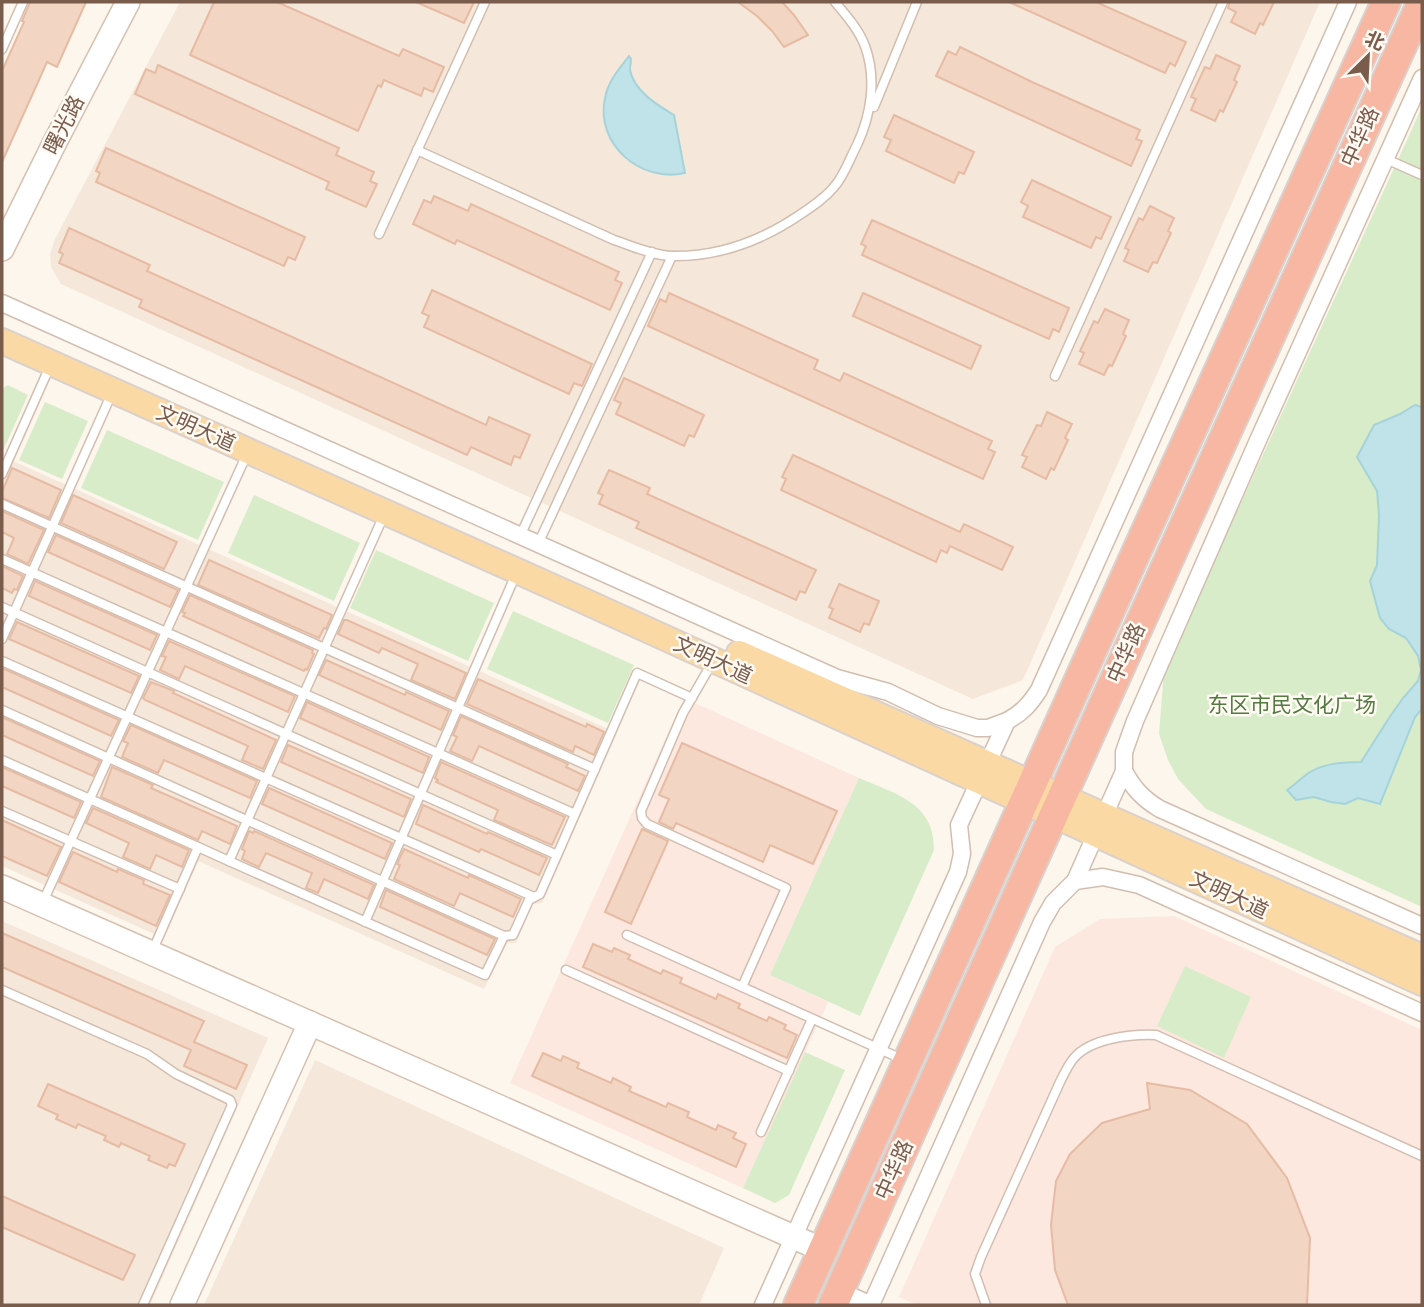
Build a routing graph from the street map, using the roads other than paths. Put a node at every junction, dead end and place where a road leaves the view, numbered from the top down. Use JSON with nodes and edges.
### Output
{"nodes":[{"id":1,"x":23,"y":2,"type":"edge"},
{"id":2,"x":128,"y":2,"type":"edge"},
{"id":3,"x":485,"y":2,"type":"edge"},
{"id":4,"x":835,"y":2,"type":"edge"},
{"id":5,"x":917,"y":2,"type":"edge"},
{"id":6,"x":1223,"y":2,"type":"edge"},
{"id":7,"x":1349,"y":2,"type":"edge"},
{"id":8,"x":1386,"y":2,"type":"edge"},
{"id":9,"x":1422,"y":2,"type":"edge"},
{"id":10,"x":2,"y":49,"type":"edge"},
{"id":11,"x":1422,"y":78,"type":"edge"},
{"id":12,"x":864,"y":129,"type":"junction"},
{"id":13,"x":418,"y":150,"type":"junction"},
{"id":14,"x":1386,"y":159,"type":"junction"},
{"id":15,"x":1422,"y":175,"type":"edge"},
{"id":16,"x":379,"y":234,"type":"dead end"},
{"id":17,"x":2,"y":249,"type":"edge"},
{"id":18,"x":652,"y":252,"type":"junction"},
{"id":19,"x":672,"y":256,"type":"junction"},
{"id":20,"x":2,"y":303,"type":"edge"},
{"id":21,"x":2,"y":324,"type":"edge"},
{"id":22,"x":2,"y":341,"type":"edge"},
{"id":23,"x":51,"y":363,"type":"junction"},
{"id":24,"x":1055,"y":376,"type":"dead end"},
{"id":25,"x":113,"y":391,"type":"junction"},
{"id":26,"x":248,"y":451,"type":"junction"},
{"id":27,"x":2,"y":474,"type":"edge"},
{"id":28,"x":2,"y":504,"type":"edge"},
{"id":29,"x":385,"y":512,"type":"junction"},
{"id":30,"x":52,"y":527,"type":"junction"},
{"id":31,"x":520,"y":536,"type":"junction"},
{"id":32,"x":538,"y":544,"type":"junction"},
{"id":33,"x":2,"y":559,"type":"edge"},
{"id":34,"x":517,"y":571,"type":"junction"},
{"id":35,"x":32,"y":572,"type":"junction"},
{"id":36,"x":187,"y":587,"type":"junction"},
{"id":37,"x":2,"y":607,"type":"edge"},
{"id":38,"x":13,"y":613,"type":"junction"},
{"id":39,"x":166,"y":632,"type":"junction"},
{"id":40,"x":2,"y":639,"type":"edge"},
{"id":41,"x":324,"y":648,"type":"junction"},
{"id":42,"x":714,"y":660,"type":"junction"},
{"id":43,"x":2,"y":661,"type":"edge"},
{"id":44,"x":148,"y":672,"type":"junction"},
{"id":45,"x":304,"y":693,"type":"junction"},
{"id":46,"x":692,"y":698,"type":"junction"},
{"id":47,"x":457,"y":708,"type":"junction"},
{"id":48,"x":2,"y":710,"type":"edge"},
{"id":49,"x":128,"y":717,"type":"junction"},
{"id":50,"x":1007,"y":721,"type":"junction"},
{"id":51,"x":286,"y":734,"type":"junction"},
{"id":52,"x":438,"y":753,"type":"junction"},
{"id":53,"x":108,"y":758,"type":"junction"},
{"id":54,"x":2,"y":760,"type":"edge"},
{"id":55,"x":595,"y":769,"type":"junction"},
{"id":56,"x":1124,"y":771,"type":"junction"},
{"id":57,"x":983,"y":773,"type":"junction"},
{"id":58,"x":266,"y":778,"type":"junction"},
{"id":59,"x":1028,"y":793,"type":"junction"},
{"id":60,"x":420,"y":794,"type":"junction"},
{"id":61,"x":90,"y":799,"type":"junction"},
{"id":62,"x":1057,"y":806,"type":"junction"},
{"id":63,"x":2,"y":811,"type":"edge"},
{"id":64,"x":575,"y":814,"type":"junction"},
{"id":65,"x":247,"y":820,"type":"junction"},
{"id":66,"x":1100,"y":825,"type":"junction"},
{"id":67,"x":401,"y":838,"type":"junction"},
{"id":68,"x":71,"y":841,"type":"junction"},
{"id":69,"x":198,"y":848,"type":"junction"},
{"id":70,"x":557,"y":855,"type":"junction"},
{"id":71,"x":229,"y":861,"type":"junction"},
{"id":72,"x":383,"y":881,"type":"junction"},
{"id":73,"x":1075,"y":881,"type":"junction"},
{"id":74,"x":2,"y":887,"type":"edge"},
{"id":75,"x":180,"y":889,"type":"junction"},
{"id":76,"x":534,"y":897,"type":"junction"},
{"id":77,"x":42,"y":905,"type":"junction"},
{"id":78,"x":365,"y":922,"type":"junction"},
{"id":79,"x":1422,"y":926,"type":"edge"},
{"id":80,"x":627,"y":935,"type":"dead end"},
{"id":81,"x":504,"y":936,"type":"junction"},
{"id":82,"x":152,"y":953,"type":"junction"},
{"id":83,"x":1422,"y":957,"type":"edge"},
{"id":84,"x":566,"y":970,"type":"dead end"},
{"id":85,"x":1422,"y":983,"type":"edge"},
{"id":86,"x":742,"y":987,"type":"junction"},
{"id":87,"x":2,"y":990,"type":"edge"},
{"id":88,"x":1422,"y":1013,"type":"edge"},
{"id":89,"x":813,"y":1019,"type":"junction"},
{"id":90,"x":310,"y":1023,"type":"junction"},
{"id":91,"x":879,"y":1049,"type":"junction"},
{"id":92,"x":907,"y":1062,"type":"junction"},
{"id":93,"x":789,"y":1071,"type":"junction"},
{"id":94,"x":761,"y":1132,"type":"dead end"},
{"id":95,"x":1422,"y":1156,"type":"edge"},
{"id":96,"x":794,"y":1237,"type":"junction"},
{"id":97,"x":823,"y":1250,"type":"junction"},
{"id":98,"x":836,"y":1298,"type":"edge"},
{"id":99,"x":143,"y":1305,"type":"edge"},
{"id":100,"x":182,"y":1305,"type":"edge"},
{"id":101,"x":763,"y":1305,"type":"edge"},
{"id":102,"x":798,"y":1305,"type":"edge"},
{"id":103,"x":871,"y":1305,"type":"edge"},
{"id":104,"x":986,"y":1305,"type":"edge"}],
"edges":[{"from":1,"to":10,"type":"lane"},
{"from":2,"to":17,"type":"street","name":"曙光路"},
{"from":3,"to":13,"type":"lane"},
{"from":4,"to":12,"type":"lane"},
{"from":5,"to":12,"type":"lane"},
{"from":6,"to":24,"type":"lane"},
{"from":7,"to":50,"type":"street"},
{"from":8,"to":59,"type":"highway","name":"中华路"},
{"from":9,"to":62,"type":"highway","name":"中华路"},
{"from":11,"to":14,"type":"street"},
{"from":12,"to":19,"type":"lane"},
{"from":13,"to":16,"type":"lane"},
{"from":13,"to":18,"type":"lane"},
{"from":14,"to":15,"type":"lane"},
{"from":14,"to":56,"type":"street"},
{"from":18,"to":19,"type":"lane"},
{"from":18,"to":31,"type":"lane"},
{"from":19,"to":32,"type":"lane"},
{"from":20,"to":31,"type":"street"},
{"from":21,"to":57,"type":"main road","name":"文明大道"},
{"from":22,"to":23,"type":"main road","name":"文明大道"},
{"from":23,"to":25,"type":"main road","name":"文明大道"},
{"from":23,"to":27,"type":"lane"},
{"from":25,"to":26,"type":"main road","name":"文明大道"},
{"from":25,"to":30,"type":"lane"},
{"from":26,"to":29,"type":"main road","name":"文明大道"},
{"from":26,"to":36,"type":"lane"},
{"from":28,"to":30,"type":"lane"},
{"from":29,"to":34,"type":"main road","name":"文明大道"},
{"from":29,"to":41,"type":"lane"},
{"from":30,"to":35,"type":"lane"},
{"from":30,"to":36,"type":"lane"},
{"from":31,"to":32,"type":"street"},
{"from":32,"to":50,"type":"street"},
{"from":33,"to":35,"type":"lane"},
{"from":34,"to":42,"type":"main road","name":"文明大道"},
{"from":34,"to":47,"type":"lane"},
{"from":35,"to":38,"type":"lane"},
{"from":35,"to":39,"type":"lane"},
{"from":36,"to":39,"type":"lane"},
{"from":36,"to":41,"type":"lane"},
{"from":37,"to":38,"type":"lane"},
{"from":38,"to":40,"type":"lane"},
{"from":38,"to":44,"type":"lane"},
{"from":39,"to":44,"type":"lane"},
{"from":39,"to":45,"type":"lane"},
{"from":41,"to":45,"type":"lane"},
{"from":41,"to":47,"type":"lane"},
{"from":42,"to":46,"type":"lane"},
{"from":42,"to":57,"type":"main road","name":"文明大道"},
{"from":43,"to":49,"type":"lane"},
{"from":44,"to":49,"type":"lane"},
{"from":44,"to":51,"type":"lane"},
{"from":45,"to":51,"type":"lane"},
{"from":45,"to":52,"type":"lane"},
{"from":46,"to":55,"type":"lane"},
{"from":46,"to":86,"type":"lane"},
{"from":47,"to":52,"type":"lane"},
{"from":47,"to":55,"type":"lane"},
{"from":48,"to":53,"type":"lane"},
{"from":49,"to":53,"type":"lane"},
{"from":49,"to":58,"type":"lane"},
{"from":50,"to":57,"type":"street"},
{"from":51,"to":58,"type":"lane"},
{"from":51,"to":60,"type":"lane"},
{"from":52,"to":60,"type":"lane"},
{"from":52,"to":64,"type":"lane"},
{"from":53,"to":61,"type":"lane"},
{"from":53,"to":65,"type":"lane"},
{"from":54,"to":61,"type":"lane"},
{"from":55,"to":64,"type":"lane"},
{"from":56,"to":66,"type":"street"},
{"from":56,"to":79,"type":"street"},
{"from":57,"to":59,"type":"main road","name":"文明大道"},
{"from":57,"to":91,"type":"street"},
{"from":58,"to":65,"type":"lane"},
{"from":58,"to":67,"type":"lane"},
{"from":59,"to":62,"type":"main road","name":"文明大道"},
{"from":59,"to":92,"type":"highway","name":"中华路"},
{"from":60,"to":67,"type":"lane"},
{"from":60,"to":70,"type":"lane"},
{"from":61,"to":68,"type":"lane"},
{"from":61,"to":69,"type":"lane"},
{"from":62,"to":66,"type":"main road","name":"文明大道"},
{"from":62,"to":98,"type":"highway","name":"中华路"},
{"from":63,"to":68,"type":"lane"},
{"from":64,"to":70,"type":"lane"},
{"from":65,"to":71,"type":"lane"},
{"from":65,"to":72,"type":"lane"},
{"from":66,"to":73,"type":"street"},
{"from":66,"to":83,"type":"main road","name":"文明大道"},
{"from":66,"to":85,"type":"main road","name":"文明大道"},
{"from":67,"to":72,"type":"lane"},
{"from":67,"to":76,"type":"lane"},
{"from":68,"to":75,"type":"lane"},
{"from":68,"to":77,"type":"lane"},
{"from":69,"to":71,"type":"lane"},
{"from":69,"to":75,"type":"lane"},
{"from":70,"to":76,"type":"lane"},
{"from":71,"to":78,"type":"lane"},
{"from":72,"to":78,"type":"lane"},
{"from":72,"to":81,"type":"lane"},
{"from":73,"to":88,"type":"street"},
{"from":73,"to":103,"type":"street"},
{"from":74,"to":77,"type":"street"},
{"from":75,"to":82,"type":"lane"},
{"from":76,"to":81,"type":"lane"},
{"from":77,"to":82,"type":"street"},
{"from":78,"to":81,"type":"lane"},
{"from":80,"to":86,"type":"lane"},
{"from":82,"to":90,"type":"street"},
{"from":84,"to":93,"type":"lane"},
{"from":86,"to":89,"type":"lane"},
{"from":87,"to":99,"type":"lane"},
{"from":89,"to":91,"type":"lane"},
{"from":89,"to":93,"type":"lane"},
{"from":90,"to":96,"type":"street"},
{"from":90,"to":100,"type":"street"},
{"from":91,"to":92,"type":"lane"},
{"from":91,"to":96,"type":"street"},
{"from":92,"to":97,"type":"highway","name":"中华路"},
{"from":93,"to":94,"type":"lane"},
{"from":95,"to":104,"type":"lane"},
{"from":96,"to":97,"type":"street"},
{"from":96,"to":101,"type":"street"},
{"from":97,"to":102,"type":"highway","name":"中华路"},
{"from":98,"to":103,"type":"street"}]}
